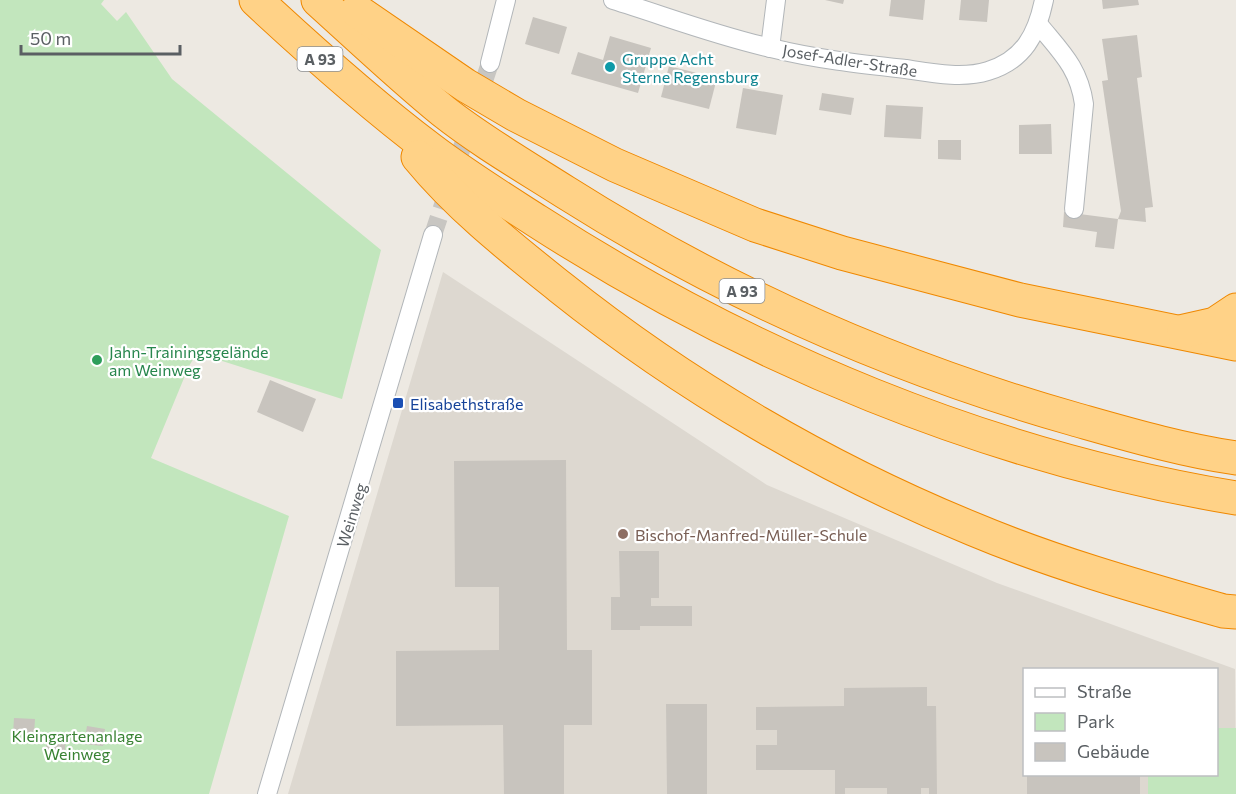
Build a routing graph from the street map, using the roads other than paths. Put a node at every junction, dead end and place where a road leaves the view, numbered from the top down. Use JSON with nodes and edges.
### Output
{"nodes":[{"id":1,"x":256,"y":0,"type":"edge"},
{"id":2,"x":318,"y":0,"type":"edge"},
{"id":3,"x":344,"y":0,"type":"edge"},
{"id":4,"x":506,"y":0,"type":"edge"},
{"id":5,"x":613,"y":0,"type":"edge"},
{"id":6,"x":776,"y":0,"type":"edge"},
{"id":7,"x":1044,"y":0,"type":"edge"},
{"id":8,"x":1039,"y":25,"type":"junction"},
{"id":9,"x":770,"y":48,"type":"junction"},
{"id":10,"x":490,"y":63,"type":"tunnel mouth"},
{"id":11,"x":387,"y":115,"type":"junction"},
{"id":12,"x":1074,"y":209,"type":"dead end"},
{"id":13,"x":433,"y":235,"type":"tunnel mouth"},
{"id":14,"x":1236,"y":310,"type":"edge"},
{"id":15,"x":1184,"y":331,"type":"junction"},
{"id":16,"x":1236,"y":344,"type":"edge"},
{"id":17,"x":1232,"y":457,"type":"edge"},
{"id":18,"x":1232,"y":497,"type":"edge"},
{"id":19,"x":1232,"y":615,"type":"edge"},
{"id":20,"x":267,"y":794,"type":"edge"}],
"edges":[{"from":1,"to":11,"type":"highway","number":"A 93"},
{"from":2,"to":17,"type":"highway","number":"A 93"},
{"from":3,"to":15,"type":"highway"},
{"from":4,"to":10,"type":"street"},
{"from":5,"to":9,"type":"street","name":"Josef-Adler-Straße"},
{"from":6,"to":9,"type":"street"},
{"from":7,"to":8,"type":"street","name":"Josef-Adler-Straße"},
{"from":8,"to":9,"type":"street","name":"Josef-Adler-Straße"},
{"from":8,"to":12,"type":"street"},
{"from":11,"to":18,"type":"highway","number":"A 93"},
{"from":11,"to":19,"type":"highway"},
{"from":13,"to":20,"type":"street","name":"Weinweg"},
{"from":14,"to":15,"type":"highway"},
{"from":15,"to":16,"type":"highway"}]}
